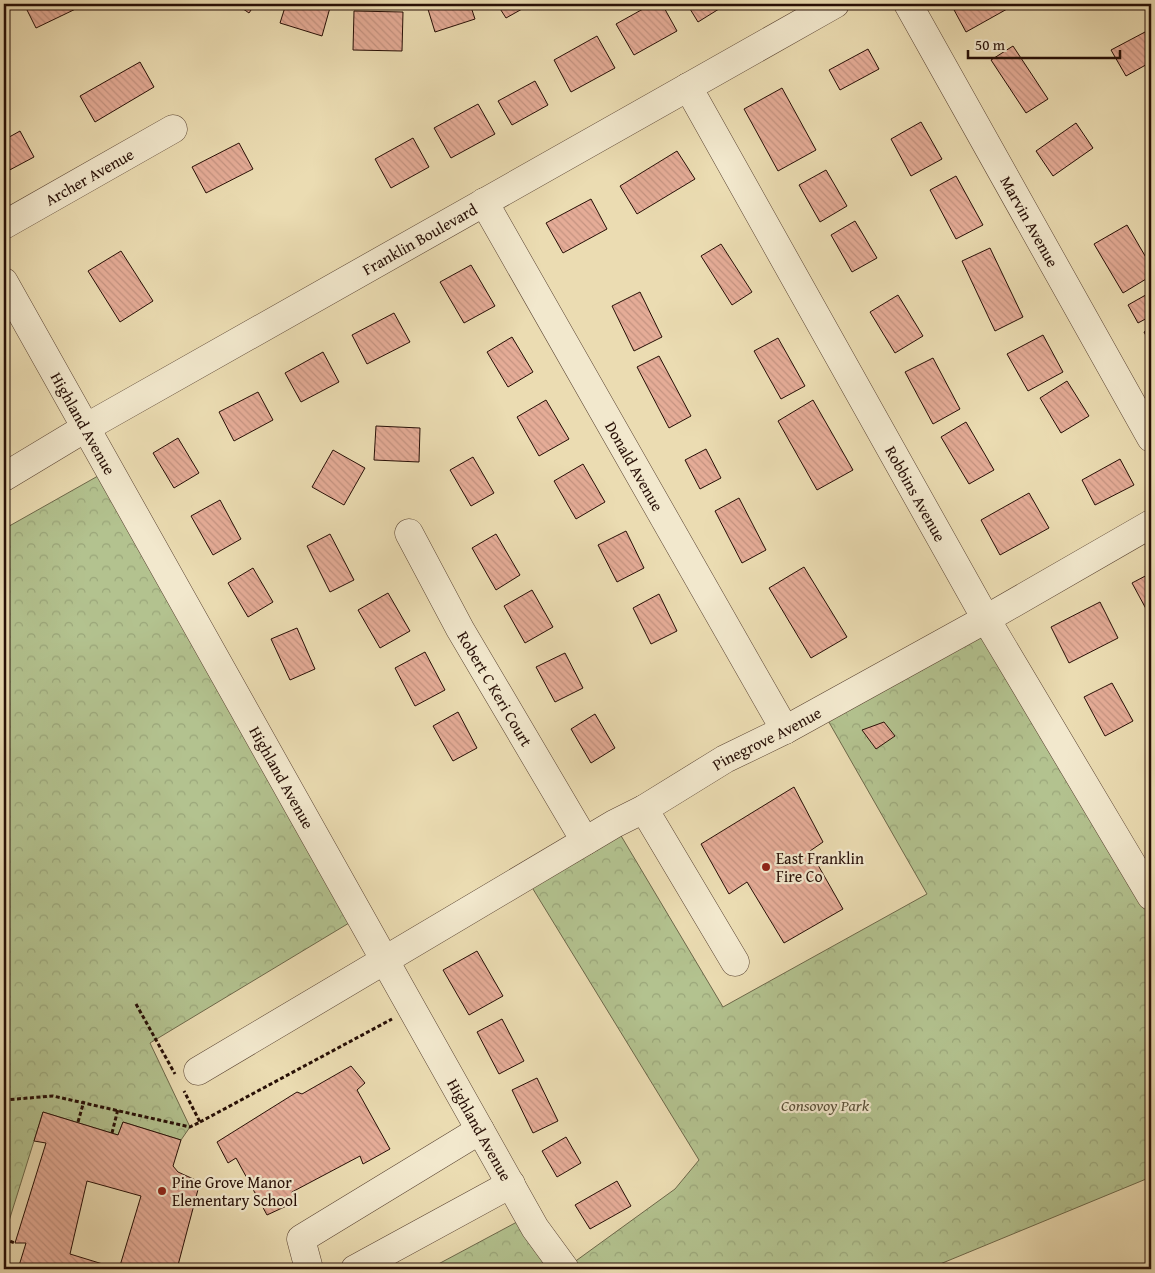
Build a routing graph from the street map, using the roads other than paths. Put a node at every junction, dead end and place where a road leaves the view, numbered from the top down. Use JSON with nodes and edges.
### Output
{"nodes":[{"id":1,"x":835,"y":4,"type":"edge"},
{"id":2,"x":908,"y":4,"type":"edge"},
{"id":3,"x":688,"y":87,"type":"junction"},
{"id":4,"x":173,"y":129,"type":"dead end"},
{"id":5,"x":484,"y":202,"type":"junction"},
{"id":6,"x":4,"y":225,"type":"edge"},
{"id":7,"x":4,"y":282,"type":"edge"},
{"id":8,"x":86,"y":427,"type":"junction"},
{"id":9,"x":1151,"y":438,"type":"edge"},
{"id":10,"x":4,"y":477,"type":"edge"},
{"id":11,"x":1151,"y":524,"type":"edge"},
{"id":12,"x":409,"y":533,"type":"dead end"},
{"id":13,"x":986,"y":619,"type":"junction"},
{"id":14,"x":785,"y":730,"type":"junction"},
{"id":15,"x":644,"y":809,"type":"junction"},
{"id":16,"x":585,"y":841,"type":"junction"},
{"id":17,"x":1151,"y":896,"type":"edge"},
{"id":18,"x":384,"y":959,"type":"junction"},
{"id":19,"x":735,"y":962,"type":"dead end"},
{"id":20,"x":186,"y":1079,"type":"road end"},
{"id":21,"x":480,"y":1130,"type":"junction"},
{"id":22,"x":511,"y":1184,"type":"junction"},
{"id":23,"x":309,"y":1269,"type":"edge"},
{"id":24,"x":355,"y":1269,"type":"edge"},
{"id":25,"x":565,"y":1269,"type":"edge"}],
"edges":[{"from":1,"to":3,"type":"street","name":"Franklin Boulevard"},
{"from":2,"to":9,"type":"street","name":"Marvin Avenue"},
{"from":3,"to":5,"type":"street","name":"Franklin Boulevard"},
{"from":3,"to":13,"type":"street","name":"Robbins Avenue"},
{"from":4,"to":6,"type":"street","name":"Archer Avenue"},
{"from":5,"to":8,"type":"street","name":"Franklin Boulevard"},
{"from":5,"to":14,"type":"street","name":"Donald Avenue"},
{"from":7,"to":8,"type":"street","name":"Highland Avenue"},
{"from":8,"to":10,"type":"street","name":"Franklin Boulevard"},
{"from":8,"to":18,"type":"street","name":"Highland Avenue"},
{"from":11,"to":13,"type":"street","name":"Pinegrove Avenue"},
{"from":12,"to":16,"type":"street","name":"Robert C Keri Court"},
{"from":13,"to":14,"type":"street","name":"Pinegrove Avenue"},
{"from":13,"to":17,"type":"street","name":"Robbins Avenue"},
{"from":14,"to":15,"type":"street","name":"Pinegrove Avenue"},
{"from":15,"to":16,"type":"street","name":"Pinegrove Avenue"},
{"from":15,"to":19,"type":"street"},
{"from":16,"to":18,"type":"street","name":"Pinegrove Avenue"},
{"from":18,"to":20,"type":"street","name":"Pinegrove Avenue"},
{"from":18,"to":21,"type":"street","name":"Highland Avenue"},
{"from":21,"to":22,"type":"street","name":"Highland Avenue"},
{"from":21,"to":23,"type":"street"},
{"from":22,"to":24,"type":"street"},
{"from":22,"to":25,"type":"street","name":"Highland Avenue"}]}
